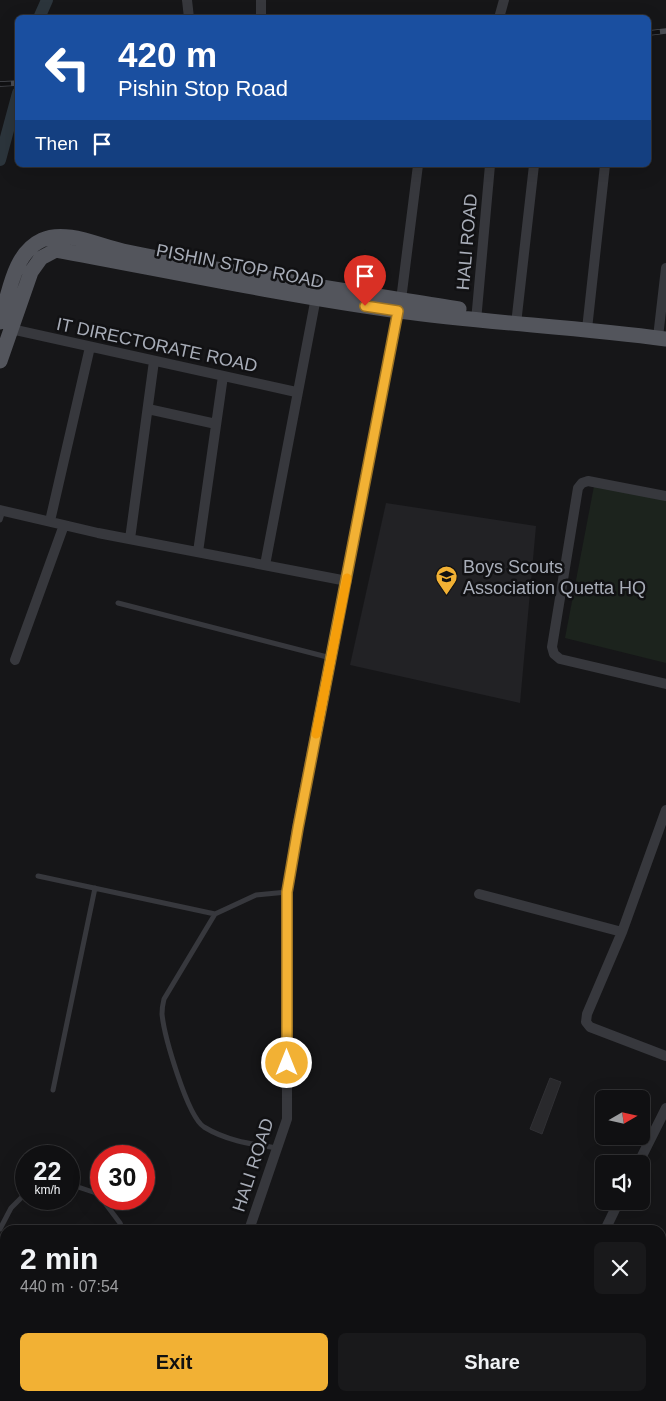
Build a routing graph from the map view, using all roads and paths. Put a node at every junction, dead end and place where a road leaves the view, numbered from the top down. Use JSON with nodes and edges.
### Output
{"nodes":[{"id":1,"x":187,"y":0,"type":"edge"},
{"id":2,"x":261,"y":0,"type":"edge"},
{"id":3,"x":504,"y":0,"type":"edge"},
{"id":4,"x":190,"y":15,"type":"edge"},
{"id":5,"x":261,"y":15,"type":"edge"},
{"id":6,"x":500,"y":15,"type":"edge"},
{"id":7,"x":418,"y":167,"type":"edge"},
{"id":8,"x":490,"y":167,"type":"edge"},
{"id":9,"x":534,"y":167,"type":"edge"},
{"id":10,"x":605,"y":167,"type":"edge"},
{"id":11,"x":666,"y":268,"type":"edge"},
{"id":12,"x":317,"y":293,"type":"junction"},
{"id":13,"x":399,"y":305,"type":"junction"},
{"id":14,"x":477,"y":317,"type":"junction"},
{"id":15,"x":516,"y":320,"type":"junction"},
{"id":16,"x":5,"y":325,"type":"edge"},
{"id":17,"x":587,"y":325,"type":"junction"},
{"id":18,"x":662,"y":334,"type":"edge"},
{"id":19,"x":90,"y":347,"type":"junction"},
{"id":20,"x":0,"y":361,"type":"edge"},
{"id":21,"x":154,"y":361,"type":"junction"},
{"id":22,"x":223,"y":376,"type":"junction"},
{"id":23,"x":296,"y":392,"type":"junction"},
{"id":24,"x":148,"y":409,"type":"junction"},
{"id":25,"x":216,"y":424,"type":"junction"},
{"id":26,"x":666,"y":496,"type":"edge"},
{"id":27,"x":1,"y":514,"type":"edge"},
{"id":28,"x":50,"y":522,"type":"junction"},
{"id":29,"x":64,"y":525,"type":"junction"},
{"id":30,"x":130,"y":539,"type":"junction"},
{"id":31,"x":198,"y":552,"type":"junction"},
{"id":32,"x":265,"y":565,"type":"junction"},
{"id":33,"x":347,"y":581,"type":"junction"},
{"id":34,"x":118,"y":603,"type":"dead end"},
{"id":35,"x":331,"y":658,"type":"junction"},
{"id":36,"x":15,"y":660,"type":"dead end"},
{"id":37,"x":666,"y":684,"type":"edge"},
{"id":38,"x":666,"y":810,"type":"edge"},
{"id":39,"x":38,"y":876,"type":"dead end"},
{"id":40,"x":95,"y":888,"type":"junction"},
{"id":41,"x":287,"y":892,"type":"junction"},
{"id":42,"x":479,"y":894,"type":"dead end"},
{"id":43,"x":215,"y":914,"type":"junction"},
{"id":44,"x":622,"y":932,"type":"junction"},
{"id":45,"x":666,"y":1056,"type":"edge"},
{"id":46,"x":53,"y":1090,"type":"dead end"},
{"id":47,"x":666,"y":1108,"type":"edge"},
{"id":48,"x":277,"y":1148,"type":"junction"},
{"id":49,"x":642,"y":1155,"type":"edge"},
{"id":50,"x":15,"y":1204,"type":"edge"},
{"id":51,"x":110,"y":1210,"type":"edge"},
{"id":52,"x":615,"y":1210,"type":"edge"},
{"id":53,"x":2,"y":1225,"type":"edge"},
{"id":54,"x":120,"y":1225,"type":"edge"},
{"id":55,"x":251,"y":1225,"type":"edge"},
{"id":56,"x":607,"y":1225,"type":"edge"}],
"edges":[{"from":1,"to":4,"type":"street"},
{"from":2,"to":5,"type":"street"},
{"from":3,"to":6,"type":"street"},
{"from":7,"to":13,"type":"street","name":"HALI ROAD"},
{"from":8,"to":14,"type":"street","name":"HALI ROAD"},
{"from":9,"to":15,"type":"street"},
{"from":10,"to":17,"type":"street"},
{"from":11,"to":18,"type":"street"},
{"from":12,"to":13,"type":"main road","name":"PISHIN STOP ROAD"},
{"from":12,"to":16,"type":"main road","name":"PISHIN STOP ROAD"},
{"from":12,"to":23,"type":"street"},
{"from":13,"to":14,"type":"main road","name":"PISHIN STOP ROAD"},
{"from":13,"to":33,"type":"street","name":"HALI ROAD"},
{"from":14,"to":15,"type":"main road","name":"PISHIN STOP ROAD"},
{"from":15,"to":17,"type":"main road","name":"PISHIN STOP ROAD"},
{"from":16,"to":19,"type":"street","name":"IT DIRECTORATE ROAD"},
{"from":16,"to":20,"type":"main road","name":"PISHIN STOP ROAD"},
{"from":17,"to":18,"type":"main road","name":"PISHIN STOP ROAD"},
{"from":19,"to":21,"type":"street","name":"IT DIRECTORATE ROAD"},
{"from":19,"to":28,"type":"street"},
{"from":21,"to":22,"type":"street","name":"IT DIRECTORATE ROAD"},
{"from":21,"to":24,"type":"street"},
{"from":22,"to":23,"type":"street","name":"IT DIRECTORATE ROAD"},
{"from":22,"to":25,"type":"street"},
{"from":23,"to":32,"type":"street"},
{"from":24,"to":25,"type":"street"},
{"from":24,"to":30,"type":"street"},
{"from":25,"to":31,"type":"street"},
{"from":26,"to":37,"type":"street"},
{"from":27,"to":28,"type":"street"},
{"from":28,"to":29,"type":"street"},
{"from":29,"to":30,"type":"street"},
{"from":29,"to":36,"type":"street"},
{"from":30,"to":31,"type":"street"},
{"from":31,"to":32,"type":"street"},
{"from":32,"to":33,"type":"street"},
{"from":33,"to":35,"type":"street","name":"HALI ROAD"},
{"from":34,"to":35,"type":"lane"},
{"from":35,"to":41,"type":"street","name":"HALI ROAD"},
{"from":38,"to":44,"type":"street"},
{"from":39,"to":40,"type":"lane"},
{"from":40,"to":43,"type":"lane"},
{"from":40,"to":46,"type":"lane"},
{"from":41,"to":43,"type":"lane"},
{"from":41,"to":48,"type":"street","name":"HALI ROAD"},
{"from":42,"to":44,"type":"street"},
{"from":43,"to":48,"type":"lane"},
{"from":44,"to":45,"type":"street"},
{"from":47,"to":49,"type":"street"},
{"from":48,"to":55,"type":"street","name":"HALI ROAD"},
{"from":50,"to":53,"type":"lane"},
{"from":51,"to":54,"type":"lane"},
{"from":52,"to":56,"type":"street"}]}
